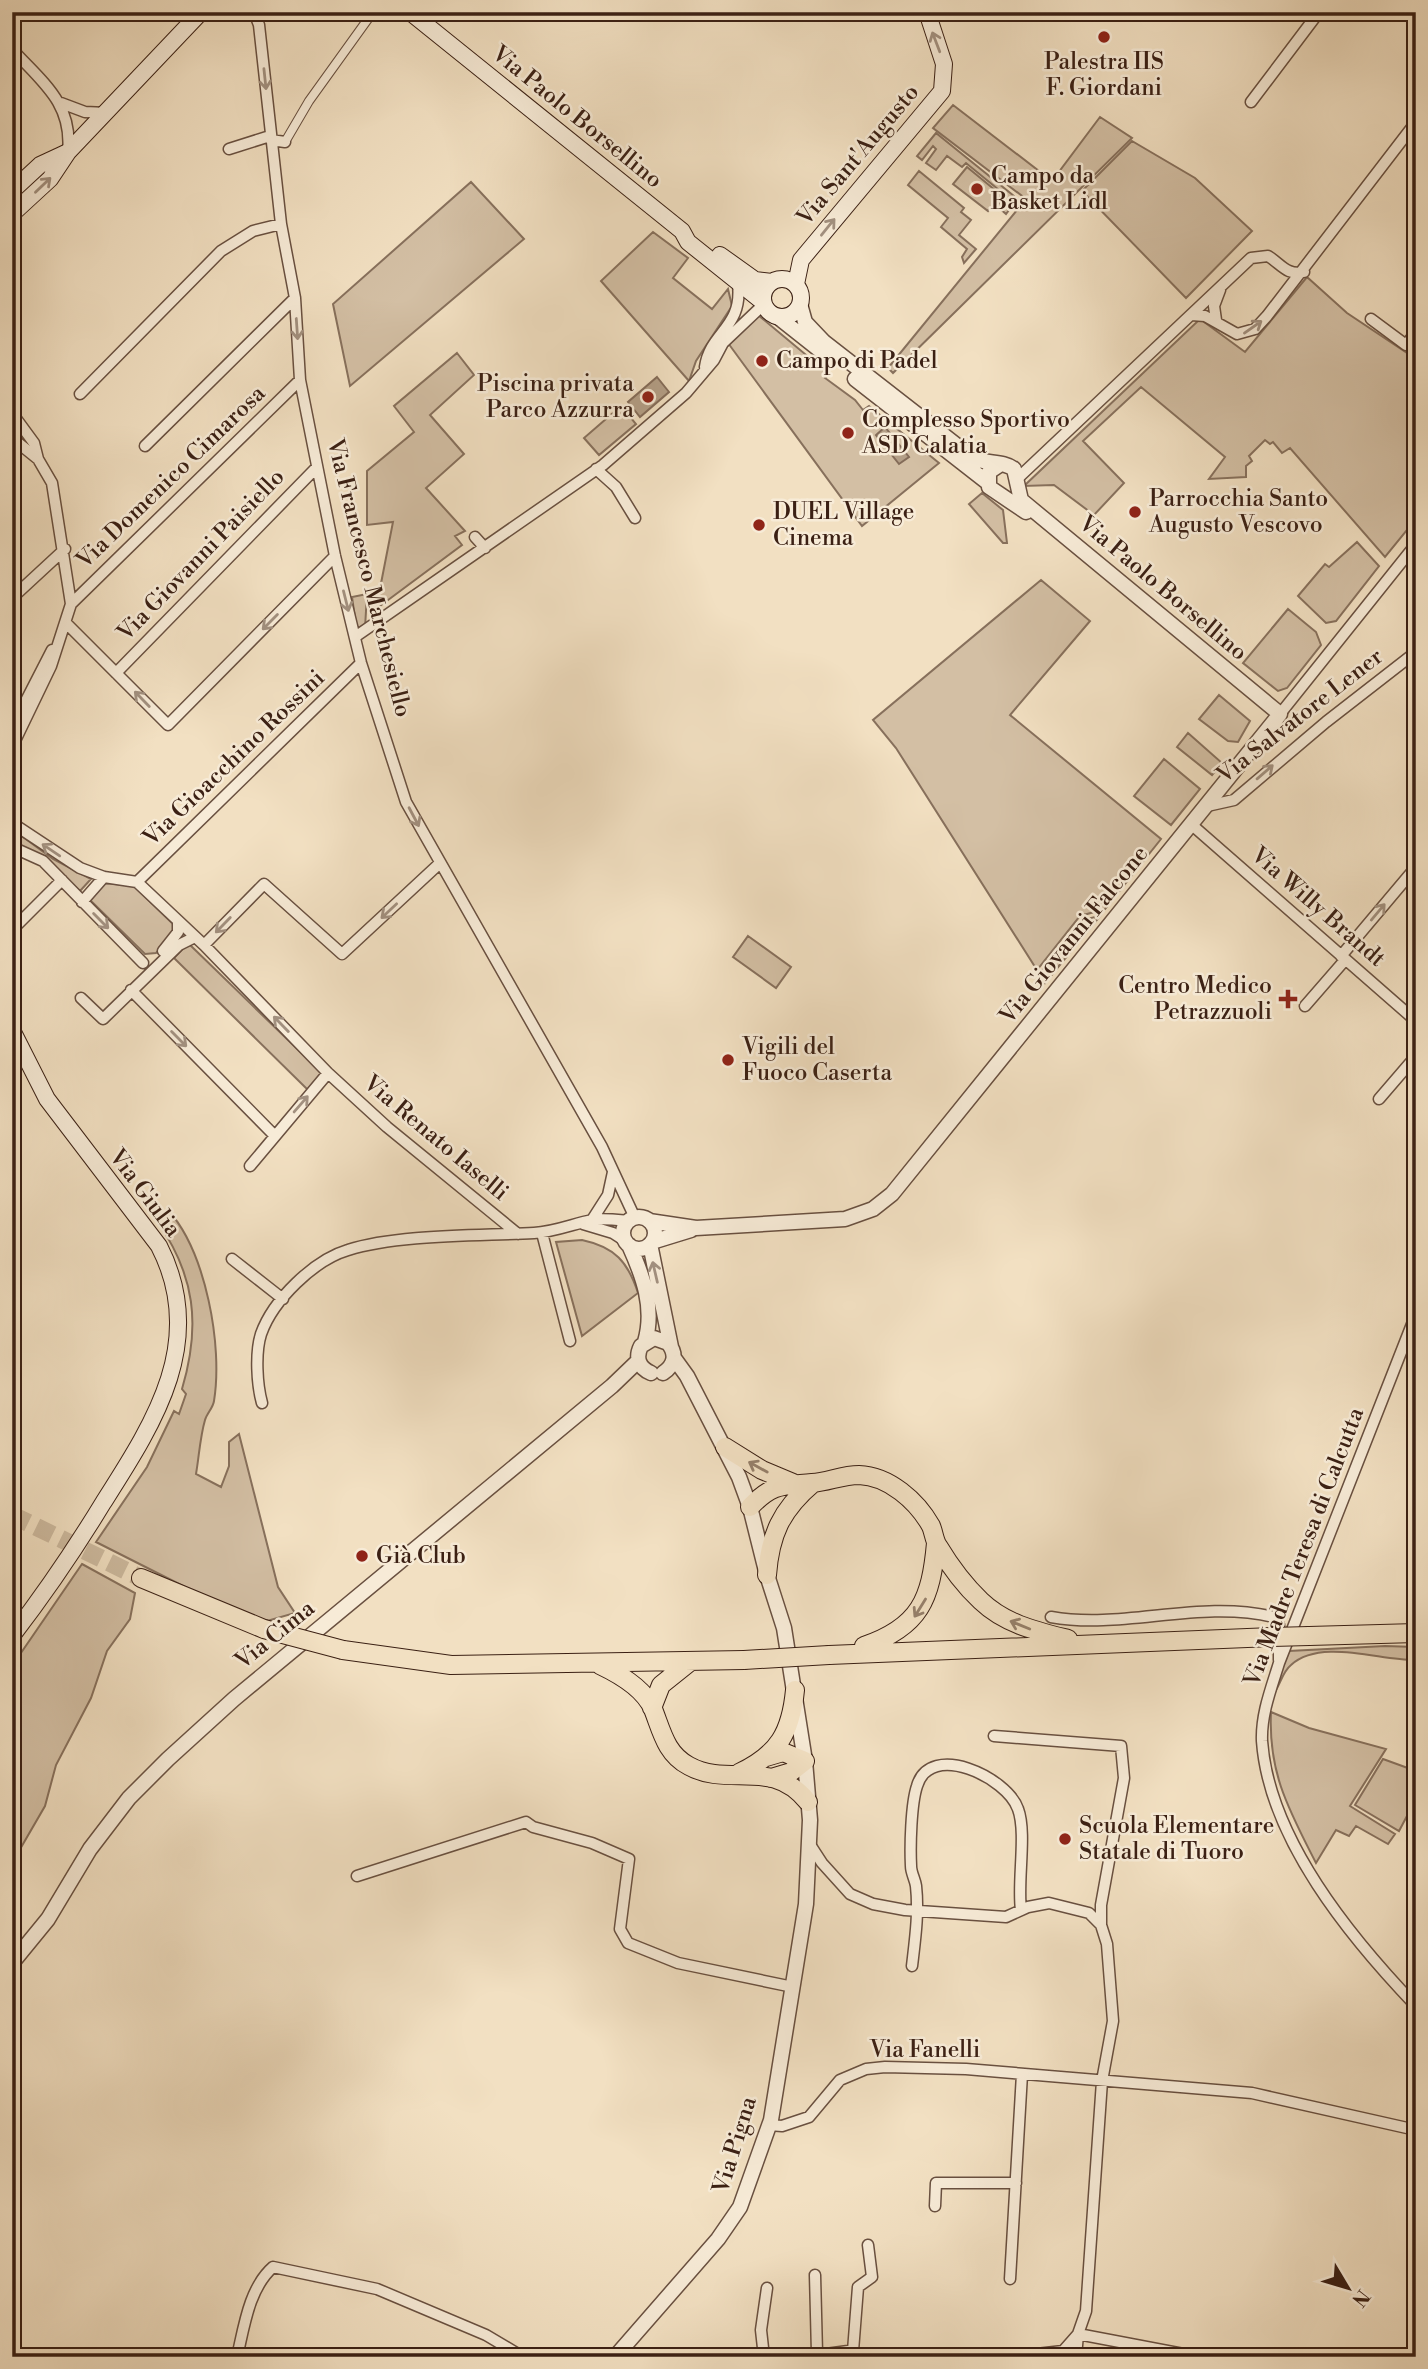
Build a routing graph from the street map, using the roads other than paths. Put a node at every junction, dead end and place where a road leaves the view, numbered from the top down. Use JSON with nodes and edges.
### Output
{"nodes":[{"id":1,"x":201,"y":12,"type":"edge"},
{"id":2,"x":254,"y":12,"type":"edge"},
{"id":3,"x":373,"y":12,"type":"edge"},
{"id":4,"x":411,"y":12,"type":"edge"},
{"id":5,"x":927,"y":12,"type":"edge"},
{"id":6,"x":1319,"y":12,"type":"edge"},
{"id":7,"x":12,"y":49,"type":"edge"},
{"id":8,"x":1251,"y":102,"type":"dead end"},
{"id":9,"x":61,"y":103,"type":"junction"},
{"id":10,"x":107,"y":113,"type":"junction"},
{"id":11,"x":1416,"y":122,"type":"edge"},
{"id":12,"x":269,"y":138,"type":"junction"},
{"id":13,"x":285,"y":142,"type":"joint"},
{"id":14,"x":229,"y":149,"type":"dead end"},
{"id":15,"x":68,"y":152,"type":"junction"},
{"id":16,"x":12,"y":191,"type":"edge"},
{"id":17,"x":12,"y":214,"type":"edge"},
{"id":18,"x":281,"y":224,"type":"junction"},
{"id":19,"x":682,"y":231,"type":"junction"},
{"id":20,"x":1283,"y":269,"type":"junction"},
{"id":21,"x":1304,"y":272,"type":"junction"},
{"id":22,"x":772,"y":282,"type":"junction"},
{"id":23,"x":738,"y":284,"type":"junction"},
{"id":24,"x":796,"y":284,"type":"junction"},
{"id":25,"x":1223,"y":284,"type":"junction"},
{"id":26,"x":1283,"y":296,"type":"junction"},
{"id":27,"x":295,"y":298,"type":"junction"},
{"id":28,"x":763,"y":303,"type":"junction"},
{"id":29,"x":800,"y":304,"type":"junction"},
{"id":30,"x":1191,"y":315,"type":"junction"},
{"id":31,"x":778,"y":317,"type":"junction"},
{"id":32,"x":1371,"y":319,"type":"dead end"},
{"id":33,"x":1216,"y":320,"type":"junction"},
{"id":34,"x":1416,"y":332,"type":"edge"},
{"id":35,"x":705,"y":367,"type":"junction"},
{"id":36,"x":300,"y":380,"type":"junction"},
{"id":37,"x":80,"y":394,"type":"dead end"},
{"id":38,"x":12,"y":414,"type":"edge"},
{"id":39,"x":12,"y":438,"type":"edge"},
{"id":40,"x":145,"y":446,"type":"dead end"},
{"id":41,"x":1037,"y":458,"type":"junction"},
{"id":42,"x":38,"y":459,"type":"junction"},
{"id":43,"x":1003,"y":464,"type":"junction"},
{"id":44,"x":317,"y":467,"type":"junction"},
{"id":45,"x":596,"y":469,"type":"junction"},
{"id":46,"x":992,"y":488,"type":"junction"},
{"id":47,"x":1017,"y":490,"type":"junction"},
{"id":48,"x":635,"y":518,"type":"dead end"},
{"id":49,"x":475,"y":537,"type":"dead end"},
{"id":50,"x":1416,"y":544,"type":"edge"},
{"id":51,"x":485,"y":548,"type":"junction"},
{"id":52,"x":65,"y":549,"type":"junction"},
{"id":53,"x":335,"y":556,"type":"junction"},
{"id":54,"x":12,"y":598,"type":"edge"},
{"id":55,"x":71,"y":604,"type":"junction"},
{"id":56,"x":64,"y":628,"type":"junction"},
{"id":57,"x":355,"y":636,"type":"junction"},
{"id":58,"x":1416,"y":652,"type":"edge"},
{"id":59,"x":362,"y":663,"type":"junction"},
{"id":60,"x":116,"y":673,"type":"junction"},
{"id":61,"x":1277,"y":718,"type":"junction"},
{"id":62,"x":12,"y":728,"type":"edge"},
{"id":63,"x":12,"y":747,"type":"edge"},
{"id":64,"x":1207,"y":806,"type":"junction"},
{"id":65,"x":12,"y":822,"type":"edge"},
{"id":66,"x":1192,"y":825,"type":"junction"},
{"id":67,"x":12,"y":847,"type":"edge"},
{"id":68,"x":439,"y":864,"type":"junction"},
{"id":69,"x":1416,"y":867,"type":"edge"},
{"id":70,"x":104,"y":877,"type":"junction"},
{"id":71,"x":62,"y":880,"type":"junction"},
{"id":72,"x":137,"y":882,"type":"junction"},
{"id":73,"x":82,"y":902,"type":"junction"},
{"id":74,"x":178,"y":921,"type":"junction"},
{"id":75,"x":12,"y":930,"type":"edge"},
{"id":76,"x":199,"y":941,"type":"junction"},
{"id":77,"x":1343,"y":958,"type":"junction"},
{"id":78,"x":143,"y":963,"type":"junction"},
{"id":79,"x":145,"y":976,"type":"junction"},
{"id":80,"x":131,"y":990,"type":"junction"},
{"id":81,"x":81,"y":998,"type":"dead end"},
{"id":82,"x":1306,"y":1006,"type":"dead end"},
{"id":83,"x":1416,"y":1021,"type":"edge"},
{"id":84,"x":12,"y":1030,"type":"edge"},
{"id":85,"x":1416,"y":1056,"type":"edge"},
{"id":86,"x":328,"y":1073,"type":"junction"},
{"id":87,"x":1379,"y":1099,"type":"dead end"},
{"id":88,"x":275,"y":1136,"type":"junction"},
{"id":89,"x":250,"y":1166,"type":"dead end"},
{"id":90,"x":613,"y":1172,"type":"junction"},
{"id":91,"x":638,"y":1220,"type":"junction"},
{"id":92,"x":587,"y":1222,"type":"junction"},
{"id":93,"x":696,"y":1228,"type":"junction"},
{"id":94,"x":542,"y":1233,"type":"junction"},
{"id":95,"x":518,"y":1234,"type":"junction"},
{"id":96,"x":651,"y":1243,"type":"junction"},
{"id":97,"x":628,"y":1244,"type":"junction"},
{"id":98,"x":232,"y":1259,"type":"dead end"},
{"id":99,"x":283,"y":1299,"type":"junction"},
{"id":100,"x":1416,"y":1314,"type":"edge"},
{"id":101,"x":570,"y":1341,"type":"dead end"},
{"id":102,"x":645,"y":1342,"type":"junction"},
{"id":103,"x":673,"y":1353,"type":"junction"},
{"id":104,"x":638,"y":1361,"type":"junction"},
{"id":105,"x":657,"y":1373,"type":"junction"},
{"id":106,"x":612,"y":1386,"type":"junction"},
{"id":107,"x":693,"y":1389,"type":"junction"},
{"id":108,"x":262,"y":1403,"type":"dead end"},
{"id":109,"x":725,"y":1447,"type":"junction"},
{"id":110,"x":792,"y":1492,"type":"junction"},
{"id":111,"x":750,"y":1507,"type":"junction"},
{"id":112,"x":936,"y":1543,"type":"junction"},
{"id":113,"x":767,"y":1575,"type":"junction"},
{"id":114,"x":141,"y":1578,"type":"tunnel mouth"},
{"id":115,"x":1051,"y":1617,"type":"dead end"},
{"id":116,"x":1416,"y":1633,"type":"edge"},
{"id":117,"x":12,"y":1636,"type":"edge"},
{"id":118,"x":1085,"y":1643,"type":"junction"},
{"id":119,"x":837,"y":1654,"type":"junction"},
{"id":120,"x":692,"y":1661,"type":"junction"},
{"id":121,"x":595,"y":1663,"type":"junction"},
{"id":122,"x":1279,"y":1663,"type":"junction"},
{"id":123,"x":795,"y":1690,"type":"junction"},
{"id":124,"x":652,"y":1707,"type":"junction"},
{"id":125,"x":994,"y":1736,"type":"dead end"},
{"id":126,"x":766,"y":1757,"type":"junction"},
{"id":127,"x":805,"y":1760,"type":"junction"},
{"id":128,"x":739,"y":1773,"type":"junction"},
{"id":129,"x":771,"y":1778,"type":"junction"},
{"id":130,"x":808,"y":1802,"type":"junction"},
{"id":131,"x":809,"y":1843,"type":"junction"},
{"id":132,"x":357,"y":1876,"type":"dead end"},
{"id":133,"x":1021,"y":1910,"type":"junction"},
{"id":134,"x":916,"y":1911,"type":"junction"},
{"id":135,"x":1101,"y":1924,"type":"junction"},
{"id":136,"x":12,"y":1963,"type":"edge"},
{"id":137,"x":912,"y":1966,"type":"dead end"},
{"id":138,"x":793,"y":1987,"type":"junction"},
{"id":139,"x":1416,"y":2006,"type":"edge"},
{"id":140,"x":1022,"y":2074,"type":"junction"},
{"id":141,"x":1102,"y":2081,"type":"junction"},
{"id":142,"x":769,"y":2125,"type":"junction"},
{"id":143,"x":1416,"y":2130,"type":"edge"},
{"id":144,"x":1016,"y":2183,"type":"junction"},
{"id":145,"x":935,"y":2206,"type":"dead end"},
{"id":146,"x":868,"y":2245,"type":"dead end"},
{"id":147,"x":815,"y":2274,"type":"dead end"},
{"id":148,"x":1010,"y":2279,"type":"dead end"},
{"id":149,"x":767,"y":2288,"type":"dead end"},
{"id":150,"x":1079,"y":2334,"type":"junction"},
{"id":151,"x":1416,"y":2346,"type":"edge"},
{"id":152,"x":853,"y":2351,"type":"junction"},
{"id":153,"x":817,"y":2353,"type":"junction"},
{"id":154,"x":237,"y":2357,"type":"edge"},
{"id":155,"x":523,"y":2357,"type":"edge"},
{"id":156,"x":615,"y":2357,"type":"edge"},
{"id":157,"x":764,"y":2357,"type":"edge"},
{"id":158,"x":804,"y":2357,"type":"edge"},
{"id":159,"x":891,"y":2357,"type":"edge"},
{"id":160,"x":1010,"y":2357,"type":"edge"},
{"id":161,"x":1076,"y":2357,"type":"edge"},
{"id":162,"x":1199,"y":2357,"type":"edge"},
{"id":163,"x":1410,"y":2357,"type":"edge"}],
"edges":[{"from":1,"to":10,"type":"main road"},
{"from":2,"to":12,"type":"street","name":"Via Francesco Marchesiello","one_way":true},
{"from":3,"to":13,"type":"street"},
{"from":4,"to":19,"type":"main road","name":"Via Paolo Borsellino"},
{"from":24,"to":5,"type":"main road","name":"Via Sant'Augusto","one_way":true},
{"from":6,"to":8,"type":"street"},
{"from":7,"to":9,"type":"street"},
{"from":9,"to":10,"type":"street"},
{"from":9,"to":15,"type":"street"},
{"from":10,"to":15,"type":"main road"},
{"from":11,"to":21,"type":"street"},
{"from":12,"to":13,"type":"street"},
{"from":12,"to":14,"type":"street"},
{"from":12,"to":18,"type":"street","name":"Via Francesco Marchesiello"},
{"from":15,"to":16,"type":"main road"},
{"from":17,"to":15,"type":"main road","one_way":true},
{"from":18,"to":27,"type":"street","name":"Via Francesco Marchesiello"},
{"from":18,"to":37,"type":"street"},
{"from":19,"to":22,"type":"main road","name":"Via Paolo Borsellino"},
{"from":19,"to":23,"type":"main road","name":"Via Paolo Borsellino"},
{"from":20,"to":21,"type":"street"},
{"from":20,"to":25,"type":"street"},
{"from":20,"to":26,"type":"street"},
{"from":21,"to":26,"type":"street"},
{"from":22,"to":24,"type":"main road"},
{"from":22,"to":28,"type":"main road"},
{"from":23,"to":28,"type":"main road","name":"Via Paolo Borsellino"},
{"from":23,"to":35,"type":"street"},
{"from":24,"to":29,"type":"main road"},
{"from":25,"to":30,"type":"street"},
{"from":25,"to":33,"type":"street"},
{"from":33,"to":26,"type":"street","one_way":true},
{"from":27,"to":36,"type":"street","name":"Via Francesco Marchesiello","one_way":true},
{"from":27,"to":40,"type":"street"},
{"from":28,"to":31,"type":"main road"},
{"from":28,"to":35,"type":"street"},
{"from":29,"to":31,"type":"main road"},
{"from":29,"to":43,"type":"street"},
{"from":30,"to":33,"type":"street"},
{"from":30,"to":41,"type":"street"},
{"from":31,"to":46,"type":"street"},
{"from":32,"to":34,"type":"street"},
{"from":35,"to":45,"type":"street"},
{"from":36,"to":44,"type":"street","name":"Via Francesco Marchesiello"},
{"from":36,"to":55,"type":"street","name":"Via Domenico Cimarosa"},
{"from":38,"to":42,"type":"street"},
{"from":39,"to":42,"type":"street"},
{"from":41,"to":43,"type":"street"},
{"from":41,"to":47,"type":"street"},
{"from":42,"to":52,"type":"street"},
{"from":43,"to":46,"type":"street"},
{"from":43,"to":47,"type":"street"},
{"from":44,"to":53,"type":"street","name":"Via Francesco Marchesiello"},
{"from":44,"to":60,"type":"street","name":"Via Giovanni Paisiello"},
{"from":45,"to":48,"type":"street"},
{"from":45,"to":51,"type":"street"},
{"from":46,"to":47,"type":"street"},
{"from":47,"to":61,"type":"street","name":"Via Paolo Borsellino"},
{"from":49,"to":51,"type":"street"},
{"from":50,"to":61,"type":"street","name":"Via Giovanni Falcone"},
{"from":51,"to":57,"type":"street"},
{"from":52,"to":54,"type":"street"},
{"from":52,"to":55,"type":"street"},
{"from":53,"to":57,"type":"street","name":"Via Francesco Marchesiello","one_way":true},
{"from":53,"to":60,"type":"street","one_way":true},
{"from":55,"to":56,"type":"street"},
{"from":56,"to":60,"type":"street"},
{"from":56,"to":62,"type":"street"},
{"from":56,"to":63,"type":"street"},
{"from":57,"to":59,"type":"street","name":"Via Francesco Marchesiello"},
{"from":64,"to":58,"type":"street","name":"Via Salvatore Lener","one_way":true},
{"from":59,"to":68,"type":"street","name":"Via Francesco Marchesiello","one_way":true},
{"from":59,"to":72,"type":"street","name":"Via Gioacchino Rossini"},
{"from":61,"to":64,"type":"street","name":"Via Giovanni Falcone"},
{"from":64,"to":66,"type":"street","name":"Via Giovanni Falcone"},
{"from":70,"to":65,"type":"street","one_way":true},
{"from":66,"to":77,"type":"street","name":"Via Willy Brandt"},
{"from":66,"to":93,"type":"street","name":"Via Giovanni Falcone"},
{"from":67,"to":71,"type":"street"},
{"from":68,"to":76,"type":"street","one_way":true},
{"from":68,"to":90,"type":"street","name":"Via Francesco Marchesiello"},
{"from":77,"to":69,"type":"street","one_way":true},
{"from":70,"to":72,"type":"street"},
{"from":70,"to":73,"type":"street"},
{"from":71,"to":73,"type":"street"},
{"from":71,"to":75,"type":"street"},
{"from":72,"to":74,"type":"street","name":"Via Renato Iaselli"},
{"from":73,"to":78,"type":"street","one_way":true},
{"from":74,"to":76,"type":"street","name":"Via Renato Iaselli"},
{"from":74,"to":78,"type":"street"},
{"from":76,"to":79,"type":"street"},
{"from":86,"to":76,"type":"street","name":"Via Renato Iaselli","one_way":true},
{"from":77,"to":82,"type":"street"},
{"from":77,"to":83,"type":"street","name":"Via Willy Brandt"},
{"from":78,"to":79,"type":"street"},
{"from":79,"to":80,"type":"street"},
{"from":80,"to":81,"type":"street"},
{"from":80,"to":88,"type":"street","one_way":true},
{"from":84,"to":117,"type":"main road","name":"Via Giulia"},
{"from":85,"to":87,"type":"street"},
{"from":88,"to":86,"type":"street","one_way":true},
{"from":86,"to":95,"type":"street","name":"Via Renato Iaselli"},
{"from":88,"to":89,"type":"street"},
{"from":90,"to":91,"type":"street","name":"Via Francesco Marchesiello"},
{"from":90,"to":92,"type":"street"},
{"from":91,"to":92,"type":"street"},
{"from":91,"to":93,"type":"street","name":"Via Giovanni Falcone"},
{"from":91,"to":96,"type":"street"},
{"from":91,"to":97,"type":"street"},
{"from":92,"to":94,"type":"street"},
{"from":92,"to":97,"type":"street"},
{"from":93,"to":96,"type":"street","name":"Via Giovanni Falcone"},
{"from":94,"to":95,"type":"street"},
{"from":94,"to":101,"type":"street"},
{"from":95,"to":99,"type":"street"},
{"from":96,"to":97,"type":"street"},
{"from":103,"to":96,"type":"street","one_way":true},
{"from":97,"to":102,"type":"street"},
{"from":98,"to":99,"type":"street"},
{"from":99,"to":108,"type":"street"},
{"from":100,"to":122,"type":"street","name":"Via Madre Teresa di Calcutta"},
{"from":102,"to":103,"type":"street"},
{"from":102,"to":104,"type":"street"},
{"from":103,"to":105,"type":"street"},
{"from":103,"to":107,"type":"street"},
{"from":104,"to":105,"type":"street"},
{"from":104,"to":106,"type":"street","name":"Via Cima"},
{"from":105,"to":106,"type":"street","name":"Via Cima"},
{"from":105,"to":107,"type":"street"},
{"from":106,"to":136,"type":"street","name":"Via Cima"},
{"from":107,"to":109,"type":"street"},
{"from":110,"to":109,"type":"highway","one_way":true},
{"from":109,"to":111,"type":"street"},
{"from":110,"to":111,"type":"highway"},
{"from":110,"to":112,"type":"highway"},
{"from":110,"to":113,"type":"highway"},
{"from":111,"to":113,"type":"street"},
{"from":118,"to":112,"type":"highway","one_way":true},
{"from":112,"to":119,"type":"highway","one_way":true},
{"from":113,"to":123,"type":"street"},
{"from":114,"to":121,"type":"highway","bridge":true},
{"from":115,"to":122,"type":"street"},
{"from":116,"to":118,"type":"highway","bridge":true},
{"from":118,"to":119,"type":"highway"},
{"from":119,"to":120,"type":"highway","bridge":true},
{"from":120,"to":121,"type":"highway"},
{"from":120,"to":124,"type":"highway"},
{"from":121,"to":124,"type":"highway"},
{"from":122,"to":139,"type":"street","name":"Via Madre Teresa di Calcutta"},
{"from":123,"to":126,"type":"highway"},
{"from":123,"to":127,"type":"street"},
{"from":124,"to":128,"type":"highway"},
{"from":125,"to":135,"type":"street"},
{"from":126,"to":127,"type":"highway"},
{"from":126,"to":128,"type":"highway"},
{"from":127,"to":129,"type":"highway"},
{"from":127,"to":130,"type":"street"},
{"from":128,"to":129,"type":"highway"},
{"from":129,"to":130,"type":"highway"},
{"from":130,"to":131,"type":"street"},
{"from":131,"to":134,"type":"street"},
{"from":131,"to":138,"type":"street"},
{"from":132,"to":138,"type":"street"},
{"from":133,"to":134,"type":"street"},
{"from":133,"to":134,"type":"street"},
{"from":133,"to":135,"type":"street"},
{"from":134,"to":137,"type":"street"},
{"from":135,"to":141,"type":"street"},
{"from":138,"to":142,"type":"street","name":"Via Pigna"},
{"from":140,"to":141,"type":"street","name":"Via Fanelli"},
{"from":140,"to":142,"type":"street","name":"Via Fanelli"},
{"from":140,"to":144,"type":"street"},
{"from":141,"to":143,"type":"street","name":"Via Fanelli"},
{"from":141,"to":150,"type":"street"},
{"from":142,"to":156,"type":"street","name":"Via Pigna"},
{"from":144,"to":145,"type":"street"},
{"from":144,"to":148,"type":"street"},
{"from":146,"to":152,"type":"street"},
{"from":147,"to":153,"type":"street"},
{"from":149,"to":157,"type":"street"},
{"from":150,"to":160,"type":"street"},
{"from":150,"to":161,"type":"street"},
{"from":150,"to":162,"type":"street"},
{"from":151,"to":163,"type":"street"},
{"from":152,"to":153,"type":"street"},
{"from":152,"to":159,"type":"street"},
{"from":153,"to":158,"type":"street"},
{"from":154,"to":155,"type":"street"}]}
